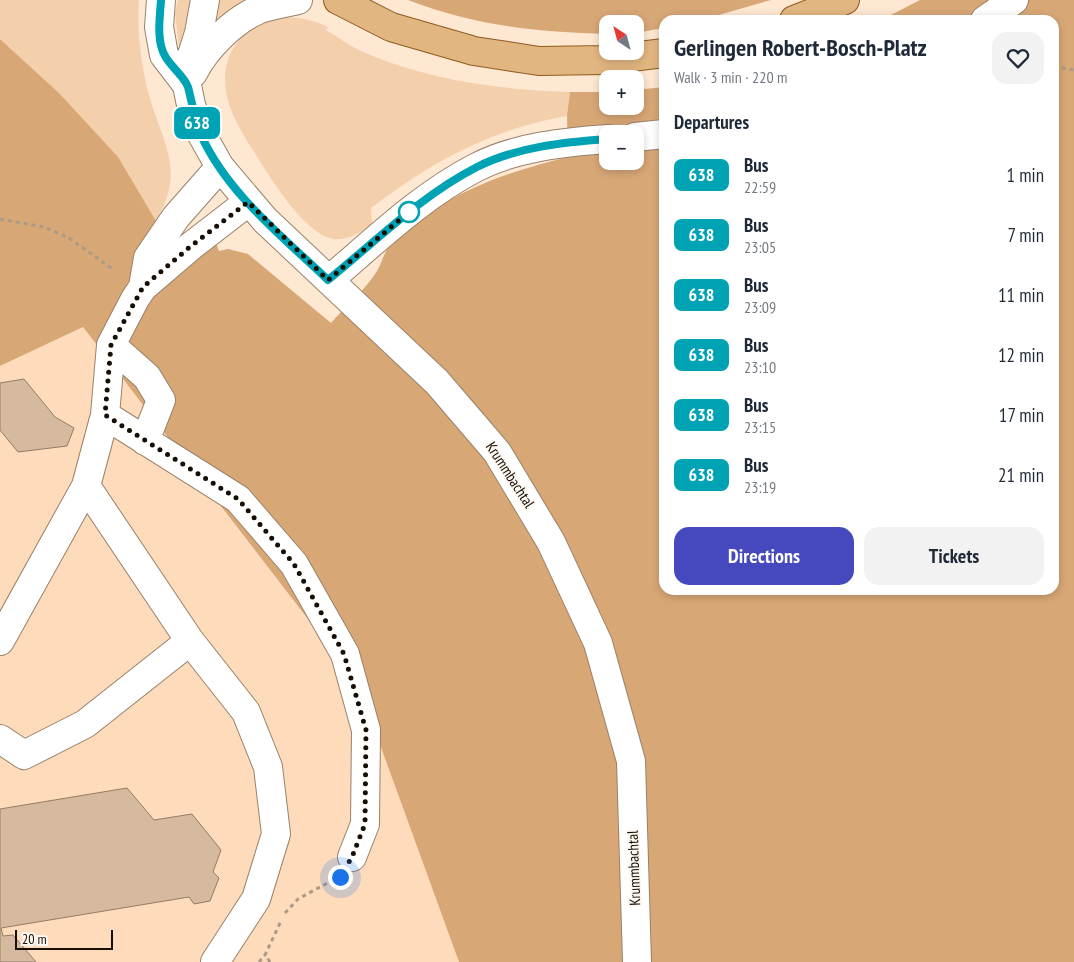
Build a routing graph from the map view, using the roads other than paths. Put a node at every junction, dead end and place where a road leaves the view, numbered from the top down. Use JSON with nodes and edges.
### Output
{"nodes":[{"id":1,"x":162,"y":0,"type":"edge"},
{"id":2,"x":205,"y":0,"type":"edge"},
{"id":3,"x":298,"y":0,"type":"edge"},
{"id":4,"x":338,"y":0,"type":"edge"},
{"id":5,"x":845,"y":0,"type":"edge"},
{"id":6,"x":1014,"y":0,"type":"edge"},
{"id":7,"x":807,"y":15,"type":"edge"},
{"id":8,"x":992,"y":15,"type":"edge"},
{"id":9,"x":659,"y":54,"type":"edge"},
{"id":10,"x":187,"y":85,"type":"junction"},
{"id":11,"x":659,"y":135,"type":"edge"},
{"id":12,"x":644,"y":136,"type":"edge"},
{"id":13,"x":599,"y":140,"type":"edge"},
{"id":14,"x":220,"y":167,"type":"junction"},
{"id":15,"x":248,"y":202,"type":"junction"},
{"id":16,"x":328,"y":280,"type":"junction"},
{"id":17,"x":139,"y":293,"type":"junction"},
{"id":18,"x":111,"y":345,"type":"junction"},
{"id":19,"x":105,"y":415,"type":"junction"},
{"id":20,"x":145,"y":440,"type":"junction"},
{"id":21,"x":86,"y":486,"type":"junction"},
{"id":22,"x":0,"y":641,"type":"edge"},
{"id":23,"x":190,"y":641,"type":"junction"},
{"id":24,"x":0,"y":739,"type":"edge"},
{"id":25,"x":352,"y":857,"type":"road end"},
{"id":26,"x":215,"y":962,"type":"edge"},
{"id":27,"x":637,"y":962,"type":"edge"}],
"edges":[{"from":1,"to":10,"type":"street","name":"Krummbachtal"},
{"from":2,"to":10,"type":"street","name":"Krummbachtal"},
{"from":3,"to":10,"type":"street"},
{"from":4,"to":9,"type":"main road"},
{"from":5,"to":7,"type":"main road"},
{"from":6,"to":8,"type":"street"},
{"from":10,"to":14,"type":"street","name":"Krummbachtal"},
{"from":11,"to":12,"type":"street"},
{"from":13,"to":16,"type":"street"},
{"from":14,"to":15,"type":"street","name":"Krummbachtal"},
{"from":14,"to":17,"type":"street"},
{"from":15,"to":16,"type":"street","name":"Krummbachtal"},
{"from":15,"to":17,"type":"street"},
{"from":16,"to":27,"type":"street","name":"Krummbachtal"},
{"from":17,"to":18,"type":"street"},
{"from":18,"to":19,"type":"street"},
{"from":18,"to":20,"type":"street"},
{"from":19,"to":20,"type":"street"},
{"from":19,"to":21,"type":"street"},
{"from":20,"to":25,"type":"street"},
{"from":21,"to":22,"type":"street"},
{"from":21,"to":23,"type":"street"},
{"from":23,"to":24,"type":"street"},
{"from":23,"to":26,"type":"street"}]}
